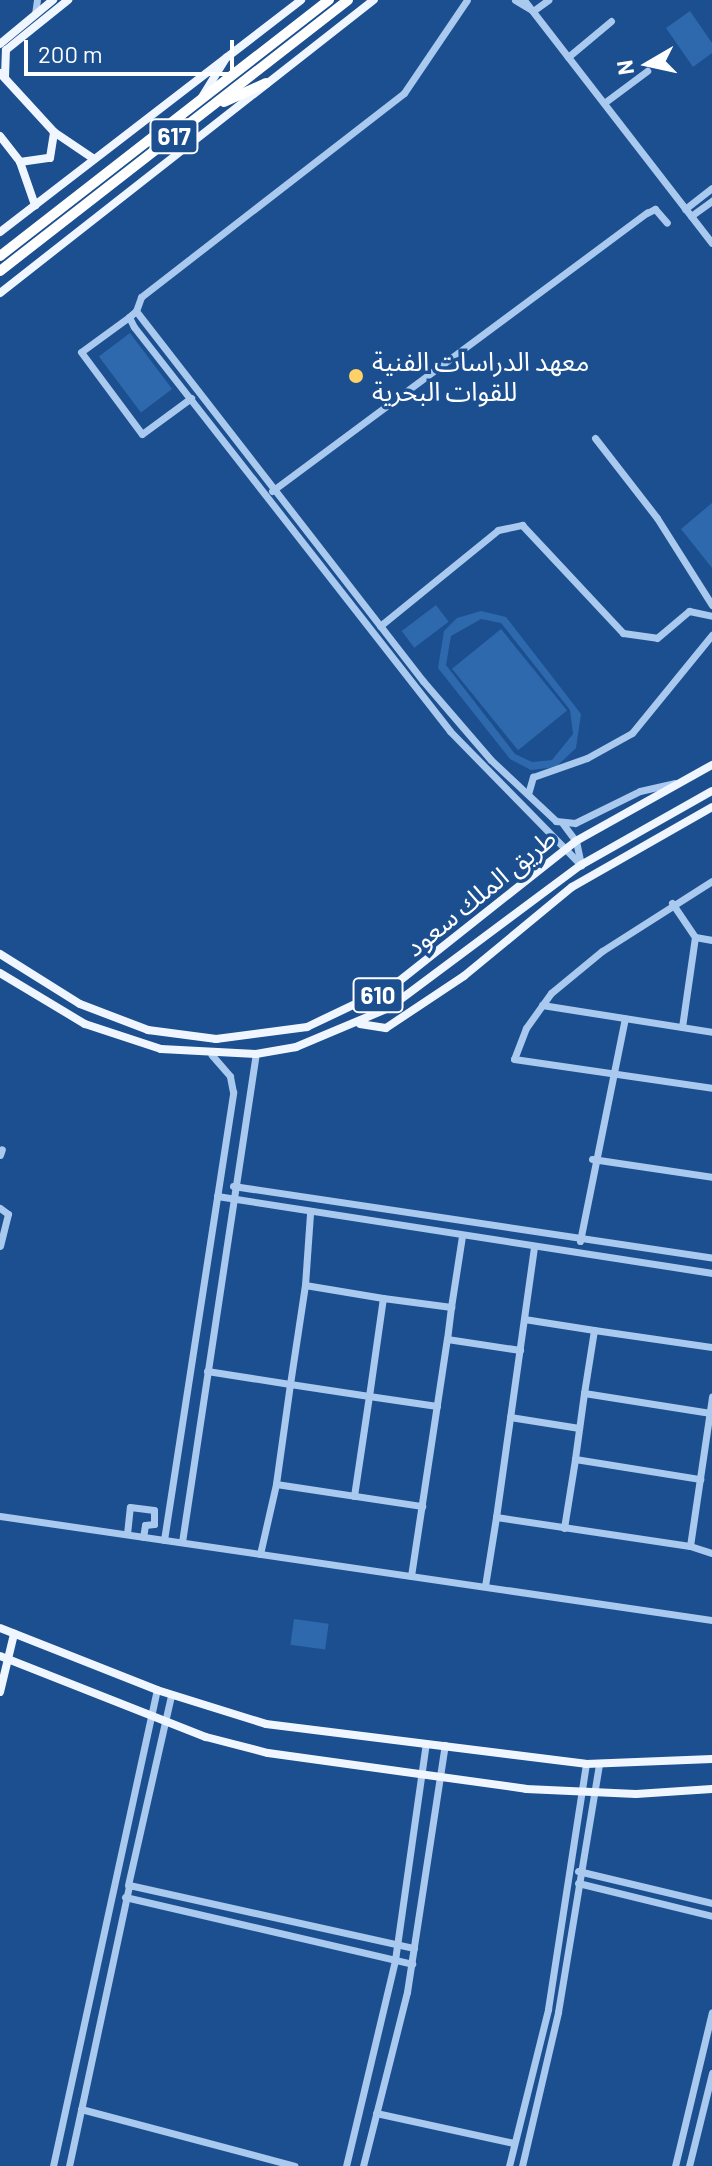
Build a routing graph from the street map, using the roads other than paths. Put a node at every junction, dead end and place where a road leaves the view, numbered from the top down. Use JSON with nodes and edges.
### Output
{"nodes":[{"id":1,"x":37,"y":0,"type":"edge"},
{"id":2,"x":53,"y":0,"type":"edge"},
{"id":3,"x":68,"y":0,"type":"edge"},
{"id":4,"x":288,"y":0,"type":"edge"},
{"id":5,"x":301,"y":0,"type":"edge"},
{"id":6,"x":329,"y":0,"type":"edge"},
{"id":7,"x":348,"y":0,"type":"edge"},
{"id":8,"x":374,"y":0,"type":"edge"},
{"id":9,"x":467,"y":0,"type":"edge"},
{"id":10,"x":515,"y":0,"type":"edge"},
{"id":11,"x":524,"y":0,"type":"edge"},
{"id":12,"x":548,"y":0,"type":"edge"},
{"id":13,"x":533,"y":11,"type":"junction"},
{"id":14,"x":35,"y":14,"type":"junction"},
{"id":15,"x":282,"y":14,"type":"junction"},
{"id":16,"x":611,"y":21,"type":"dead end"},
{"id":17,"x":2,"y":40,"type":"edge"},
{"id":18,"x":229,"y":53,"type":"junction"},
{"id":19,"x":568,"y":57,"type":"junction"},
{"id":20,"x":647,"y":71,"type":"dead end"},
{"id":21,"x":2,"y":75,"type":"edge"},
{"id":22,"x":266,"y":83,"type":"junction"},
{"id":23,"x":200,"y":101,"type":"junction"},
{"id":24,"x":604,"y":103,"type":"junction"},
{"id":25,"x":215,"y":105,"type":"junction"},
{"id":26,"x":54,"y":132,"type":"junction"},
{"id":27,"x":0,"y":136,"type":"edge"},
{"id":28,"x":94,"y":159,"type":"junction"},
{"id":29,"x":20,"y":162,"type":"junction"},
{"id":30,"x":712,"y":188,"type":"edge"},
{"id":31,"x":712,"y":201,"type":"edge"},
{"id":32,"x":35,"y":205,"type":"junction"},
{"id":33,"x":685,"y":209,"type":"junction"},
{"id":34,"x":691,"y":216,"type":"junction"},
{"id":35,"x":667,"y":223,"type":"dead end"},
{"id":36,"x":0,"y":232,"type":"edge"},
{"id":37,"x":712,"y":243,"type":"edge"},
{"id":38,"x":0,"y":256,"type":"edge"},
{"id":39,"x":0,"y":271,"type":"edge"},
{"id":40,"x":0,"y":293,"type":"edge"},
{"id":41,"x":133,"y":314,"type":"junction"},
{"id":42,"x":191,"y":398,"type":"junction"},
{"id":43,"x":595,"y":438,"type":"dead end"},
{"id":44,"x":276,"y":489,"type":"junction"},
{"id":45,"x":266,"y":494,"type":"junction"},
{"id":46,"x":712,"y":605,"type":"edge"},
{"id":47,"x":712,"y":616,"type":"edge"},
{"id":48,"x":380,"y":626,"type":"junction"},
{"id":49,"x":712,"y":635,"type":"edge"},
{"id":50,"x":712,"y":765,"type":"edge"},
{"id":51,"x":674,"y":783,"type":"junction"},
{"id":52,"x":712,"y":791,"type":"edge"},
{"id":53,"x":529,"y":796,"type":"junction"},
{"id":54,"x":712,"y":807,"type":"edge"},
{"id":55,"x":563,"y":824,"type":"junction"},
{"id":56,"x":576,"y":841,"type":"junction"},
{"id":57,"x":564,"y":850,"type":"junction"},
{"id":58,"x":581,"y":865,"type":"junction"},
{"id":59,"x":712,"y":881,"type":"edge"},
{"id":60,"x":672,"y":903,"type":"junction"},
{"id":61,"x":695,"y":937,"type":"junction"},
{"id":62,"x":712,"y":940,"type":"edge"},
{"id":63,"x":0,"y":954,"type":"edge"},
{"id":64,"x":0,"y":973,"type":"edge"},
{"id":65,"x":542,"y":1005,"type":"junction"},
{"id":66,"x":625,"y":1018,"type":"junction"},
{"id":67,"x":360,"y":1023,"type":"junction"},
{"id":68,"x":682,"y":1027,"type":"junction"},
{"id":69,"x":712,"y":1032,"type":"edge"},
{"id":70,"x":256,"y":1054,"type":"junction"},
{"id":71,"x":212,"y":1055,"type":"junction"},
{"id":72,"x":610,"y":1072,"type":"junction"},
{"id":73,"x":712,"y":1088,"type":"edge"},
{"id":74,"x":592,"y":1159,"type":"junction"},
{"id":75,"x":712,"y":1177,"type":"edge"},
{"id":76,"x":233,"y":1186,"type":"junction"},
{"id":77,"x":217,"y":1196,"type":"junction"},
{"id":78,"x":232,"y":1201,"type":"junction"},
{"id":79,"x":0,"y":1208,"type":"edge"},
{"id":80,"x":310,"y":1213,"type":"junction"},
{"id":81,"x":462,"y":1236,"type":"junction"},
{"id":82,"x":580,"y":1241,"type":"junction"},
{"id":83,"x":0,"y":1246,"type":"edge"},
{"id":84,"x":534,"y":1247,"type":"junction"},
{"id":85,"x":712,"y":1258,"type":"edge"},
{"id":86,"x":712,"y":1273,"type":"edge"},
{"id":87,"x":305,"y":1285,"type":"junction"},
{"id":88,"x":383,"y":1298,"type":"junction"},
{"id":89,"x":451,"y":1307,"type":"junction"},
{"id":90,"x":524,"y":1319,"type":"junction"},
{"id":91,"x":594,"y":1330,"type":"junction"},
{"id":92,"x":447,"y":1339,"type":"junction"},
{"id":93,"x":712,"y":1347,"type":"edge"},
{"id":94,"x":520,"y":1350,"type":"junction"},
{"id":95,"x":207,"y":1371,"type":"junction"},
{"id":96,"x":290,"y":1384,"type":"junction"},
{"id":97,"x":584,"y":1393,"type":"junction"},
{"id":98,"x":369,"y":1396,"type":"junction"},
{"id":99,"x":712,"y":1397,"type":"edge"},
{"id":100,"x":437,"y":1406,"type":"junction"},
{"id":101,"x":710,"y":1413,"type":"junction"},
{"id":102,"x":510,"y":1417,"type":"junction"},
{"id":103,"x":579,"y":1428,"type":"junction"},
{"id":104,"x":575,"y":1459,"type":"junction"},
{"id":105,"x":700,"y":1479,"type":"junction"},
{"id":106,"x":276,"y":1484,"type":"junction"},
{"id":107,"x":354,"y":1496,"type":"junction"},
{"id":108,"x":422,"y":1506,"type":"junction"},
{"id":109,"x":0,"y":1516,"type":"edge"},
{"id":110,"x":496,"y":1517,"type":"junction"},
{"id":111,"x":167,"y":1520,"type":"junction"},
{"id":112,"x":128,"y":1523,"type":"junction"},
{"id":113,"x":185,"y":1524,"type":"junction"},
{"id":114,"x":145,"y":1525,"type":"junction"},
{"id":115,"x":564,"y":1528,"type":"junction"},
{"id":116,"x":127,"y":1534,"type":"junction"},
{"id":117,"x":143,"y":1537,"type":"junction"},
{"id":118,"x":164,"y":1540,"type":"junction"},
{"id":119,"x":182,"y":1542,"type":"junction"},
{"id":120,"x":690,"y":1546,"type":"junction"},
{"id":121,"x":712,"y":1553,"type":"edge"},
{"id":122,"x":260,"y":1554,"type":"junction"},
{"id":123,"x":411,"y":1576,"type":"junction"},
{"id":124,"x":485,"y":1586,"type":"junction"},
{"id":125,"x":712,"y":1620,"type":"edge"},
{"id":126,"x":1,"y":1631,"type":"edge"},
{"id":127,"x":14,"y":1634,"type":"junction"},
{"id":128,"x":4,"y":1658,"type":"edge"},
{"id":129,"x":157,"y":1690,"type":"junction"},
{"id":130,"x":0,"y":1692,"type":"edge"},
{"id":131,"x":171,"y":1695,"type":"junction"},
{"id":132,"x":150,"y":1715,"type":"junction"},
{"id":133,"x":165,"y":1721,"type":"junction"},
{"id":134,"x":426,"y":1743,"type":"junction"},
{"id":135,"x":445,"y":1745,"type":"junction"},
{"id":136,"x":712,"y":1759,"type":"edge"},
{"id":137,"x":586,"y":1764,"type":"junction"},
{"id":138,"x":599,"y":1764,"type":"junction"},
{"id":139,"x":421,"y":1774,"type":"junction"},
{"id":140,"x":442,"y":1777,"type":"junction"},
{"id":141,"x":712,"y":1789,"type":"edge"},
{"id":142,"x":583,"y":1792,"type":"junction"},
{"id":143,"x":597,"y":1793,"type":"junction"},
{"id":144,"x":572,"y":1869,"type":"junction"},
{"id":145,"x":582,"y":1872,"type":"junction"},
{"id":146,"x":118,"y":1881,"type":"junction"},
{"id":147,"x":570,"y":1881,"type":"junction"},
{"id":148,"x":580,"y":1884,"type":"junction"},
{"id":149,"x":129,"y":1885,"type":"junction"},
{"id":150,"x":115,"y":1895,"type":"junction"},
{"id":151,"x":126,"y":1897,"type":"junction"},
{"id":152,"x":712,"y":1903,"type":"edge"},
{"id":153,"x":712,"y":1916,"type":"edge"},
{"id":154,"x":398,"y":1944,"type":"junction"},
{"id":155,"x":414,"y":1948,"type":"junction"},
{"id":156,"x":395,"y":1960,"type":"junction"},
{"id":157,"x":412,"y":1964,"type":"junction"},
{"id":158,"x":712,"y":2012,"type":"edge"},
{"id":159,"x":712,"y":2073,"type":"edge"},
{"id":160,"x":81,"y":2109,"type":"junction"},
{"id":161,"x":376,"y":2113,"type":"junction"},
{"id":162,"x":514,"y":2143,"type":"junction"},
{"id":163,"x":53,"y":2166,"type":"edge"},
{"id":164,"x":69,"y":2166,"type":"edge"},
{"id":165,"x":295,"y":2166,"type":"edge"},
{"id":166,"x":346,"y":2166,"type":"edge"},
{"id":167,"x":363,"y":2166,"type":"edge"},
{"id":168,"x":509,"y":2166,"type":"edge"},
{"id":169,"x":522,"y":2166,"type":"edge"},
{"id":170,"x":675,"y":2166,"type":"edge"},
{"id":171,"x":689,"y":2166,"type":"edge"}],
"edges":[{"from":1,"to":14,"type":"street"},
{"from":2,"to":14,"type":"main road"},
{"from":3,"to":21,"type":"main road"},
{"from":4,"to":15,"type":"main road"},
{"from":5,"to":15,"type":"main road"},
{"from":6,"to":23,"type":"highway","number":"617"},
{"from":7,"to":25,"type":"highway","number":"617"},
{"from":8,"to":22,"type":"main road"},
{"from":9,"to":41,"type":"street"},
{"from":10,"to":13,"type":"street"},
{"from":11,"to":13,"type":"street"},
{"from":12,"to":13,"type":"street"},
{"from":13,"to":19,"type":"street"},
{"from":14,"to":17,"type":"main road"},
{"from":15,"to":18,"type":"main road"},
{"from":16,"to":19,"type":"street"},
{"from":18,"to":23,"type":"main road"},
{"from":18,"to":28,"type":"main road"},
{"from":19,"to":24,"type":"street"},
{"from":20,"to":24,"type":"street"},
{"from":21,"to":26,"type":"main road"},
{"from":22,"to":25,"type":"highway"},
{"from":22,"to":40,"type":"main road"},
{"from":23,"to":38,"type":"highway","number":"617"},
{"from":24,"to":33,"type":"street"},
{"from":25,"to":39,"type":"highway","number":"617"},
{"from":26,"to":28,"type":"main road"},
{"from":26,"to":29,"type":"main road"},
{"from":27,"to":29,"type":"main road"},
{"from":28,"to":32,"type":"main road"},
{"from":29,"to":32,"type":"main road"},
{"from":30,"to":33,"type":"street"},
{"from":31,"to":34,"type":"street"},
{"from":32,"to":36,"type":"main road"},
{"from":33,"to":34,"type":"street"},
{"from":34,"to":37,"type":"street"},
{"from":35,"to":44,"type":"street"},
{"from":41,"to":42,"type":"street"},
{"from":41,"to":42,"type":"street"},
{"from":41,"to":44,"type":"street"},
{"from":42,"to":45,"type":"street"},
{"from":43,"to":46,"type":"street"},
{"from":44,"to":45,"type":"street"},
{"from":44,"to":48,"type":"street"},
{"from":45,"to":57,"type":"street"},
{"from":47,"to":48,"type":"street"},
{"from":48,"to":53,"type":"street"},
{"from":49,"to":53,"type":"street"},
{"from":50,"to":51,"type":"main road","name":"طريق الملك سعود","number":"610"},
{"from":51,"to":55,"type":"street"},
{"from":51,"to":56,"type":"main road","name":"طريق الملك سعود","number":"610"},
{"from":52,"to":58,"type":"main road","name":"طريق الملك سعود","number":"610"},
{"from":53,"to":55,"type":"street"},
{"from":54,"to":67,"type":"main road"},
{"from":55,"to":56,"type":"street"},
{"from":56,"to":57,"type":"main road","name":"طريق الملك سعود","number":"610"},
{"from":56,"to":58,"type":"street"},
{"from":57,"to":58,"type":"street"},
{"from":57,"to":63,"type":"main road","name":"طريق الملك سعود","number":"610"},
{"from":58,"to":67,"type":"main road","name":"طريق الملك سعود","number":"610"},
{"from":59,"to":60,"type":"street"},
{"from":60,"to":61,"type":"street"},
{"from":60,"to":65,"type":"street"},
{"from":61,"to":62,"type":"street"},
{"from":61,"to":68,"type":"street"},
{"from":64,"to":71,"type":"main road","name":"طريق الملك سعود","number":"610"},
{"from":65,"to":66,"type":"street"},
{"from":65,"to":72,"type":"street"},
{"from":66,"to":68,"type":"street"},
{"from":66,"to":72,"type":"street"},
{"from":67,"to":70,"type":"main road","name":"طريق الملك سعود","number":"610"},
{"from":68,"to":69,"type":"street"},
{"from":70,"to":71,"type":"main road","name":"طريق الملك سعود","number":"610"},
{"from":70,"to":76,"type":"street"},
{"from":71,"to":77,"type":"street"},
{"from":72,"to":73,"type":"street"},
{"from":72,"to":74,"type":"street"},
{"from":74,"to":75,"type":"street"},
{"from":74,"to":82,"type":"street"},
{"from":76,"to":78,"type":"street"},
{"from":76,"to":82,"type":"street"},
{"from":77,"to":78,"type":"street"},
{"from":77,"to":111,"type":"street"},
{"from":78,"to":80,"type":"street"},
{"from":78,"to":95,"type":"street"},
{"from":79,"to":83,"type":"street"},
{"from":80,"to":81,"type":"street"},
{"from":80,"to":87,"type":"street"},
{"from":81,"to":84,"type":"street"},
{"from":81,"to":89,"type":"street"},
{"from":82,"to":85,"type":"street"},
{"from":84,"to":86,"type":"street"},
{"from":84,"to":90,"type":"street"},
{"from":87,"to":88,"type":"street"},
{"from":87,"to":96,"type":"street"},
{"from":88,"to":89,"type":"street"},
{"from":88,"to":98,"type":"street"},
{"from":89,"to":92,"type":"street"},
{"from":90,"to":91,"type":"street"},
{"from":90,"to":94,"type":"street"},
{"from":91,"to":93,"type":"street"},
{"from":91,"to":97,"type":"street"},
{"from":92,"to":94,"type":"street"},
{"from":92,"to":100,"type":"street"},
{"from":94,"to":102,"type":"street"},
{"from":95,"to":96,"type":"street"},
{"from":95,"to":113,"type":"street"},
{"from":96,"to":98,"type":"street"},
{"from":96,"to":106,"type":"street"},
{"from":97,"to":101,"type":"street"},
{"from":97,"to":103,"type":"street"},
{"from":98,"to":100,"type":"street"},
{"from":98,"to":107,"type":"street"},
{"from":99,"to":101,"type":"street"},
{"from":100,"to":108,"type":"street"},
{"from":101,"to":105,"type":"street"},
{"from":102,"to":103,"type":"street"},
{"from":102,"to":110,"type":"street"},
{"from":103,"to":104,"type":"street"},
{"from":104,"to":105,"type":"street"},
{"from":104,"to":115,"type":"street"},
{"from":105,"to":120,"type":"street"},
{"from":106,"to":107,"type":"street"},
{"from":106,"to":122,"type":"street"},
{"from":107,"to":108,"type":"street"},
{"from":108,"to":123,"type":"street"},
{"from":109,"to":116,"type":"street"},
{"from":110,"to":115,"type":"street"},
{"from":110,"to":124,"type":"street"},
{"from":111,"to":113,"type":"street"},
{"from":111,"to":118,"type":"street"},
{"from":112,"to":114,"type":"street"},
{"from":112,"to":114,"type":"street"},
{"from":112,"to":116,"type":"street"},
{"from":113,"to":119,"type":"street"},
{"from":114,"to":117,"type":"street"},
{"from":115,"to":120,"type":"street"},
{"from":116,"to":117,"type":"street"},
{"from":117,"to":118,"type":"street"},
{"from":118,"to":119,"type":"street"},
{"from":119,"to":122,"type":"street"},
{"from":120,"to":121,"type":"street"},
{"from":122,"to":123,"type":"street"},
{"from":123,"to":124,"type":"street"},
{"from":124,"to":125,"type":"street"},
{"from":126,"to":127,"type":"main road"},
{"from":127,"to":128,"type":"main road"},
{"from":127,"to":129,"type":"main road"},
{"from":128,"to":130,"type":"main road"},
{"from":128,"to":132,"type":"main road"},
{"from":129,"to":131,"type":"main road"},
{"from":129,"to":132,"type":"street"},
{"from":131,"to":133,"type":"street"},
{"from":131,"to":134,"type":"main road"},
{"from":132,"to":133,"type":"main road"},
{"from":132,"to":146,"type":"street"},
{"from":133,"to":139,"type":"main road"},
{"from":133,"to":149,"type":"street"},
{"from":134,"to":135,"type":"main road"},
{"from":134,"to":139,"type":"street"},
{"from":135,"to":137,"type":"main road"},
{"from":135,"to":140,"type":"street"},
{"from":136,"to":138,"type":"main road"},
{"from":137,"to":138,"type":"main road"},
{"from":137,"to":142,"type":"street"},
{"from":138,"to":143,"type":"street"},
{"from":139,"to":140,"type":"main road"},
{"from":139,"to":154,"type":"street"},
{"from":140,"to":142,"type":"main road"},
{"from":140,"to":155,"type":"street"},
{"from":141,"to":143,"type":"main road"},
{"from":142,"to":143,"type":"main road"},
{"from":142,"to":144,"type":"street"},
{"from":143,"to":145,"type":"street"},
{"from":144,"to":145,"type":"street"},
{"from":144,"to":147,"type":"street"},
{"from":145,"to":148,"type":"street"},
{"from":145,"to":152,"type":"street"},
{"from":146,"to":149,"type":"street"},
{"from":146,"to":150,"type":"street"},
{"from":147,"to":148,"type":"street"},
{"from":147,"to":162,"type":"street"},
{"from":148,"to":153,"type":"street"},
{"from":148,"to":169,"type":"street"},
{"from":149,"to":151,"type":"street"},
{"from":149,"to":154,"type":"street"},
{"from":150,"to":151,"type":"street"},
{"from":150,"to":163,"type":"street"},
{"from":151,"to":156,"type":"street"},
{"from":151,"to":160,"type":"street"},
{"from":154,"to":155,"type":"street"},
{"from":154,"to":156,"type":"street"},
{"from":155,"to":157,"type":"street"},
{"from":156,"to":157,"type":"street"},
{"from":156,"to":166,"type":"street"},
{"from":157,"to":161,"type":"street"},
{"from":158,"to":170,"type":"street"},
{"from":159,"to":171,"type":"street"},
{"from":160,"to":164,"type":"street"},
{"from":160,"to":165,"type":"street"},
{"from":161,"to":162,"type":"street"},
{"from":161,"to":167,"type":"street"},
{"from":162,"to":168,"type":"street"}]}
